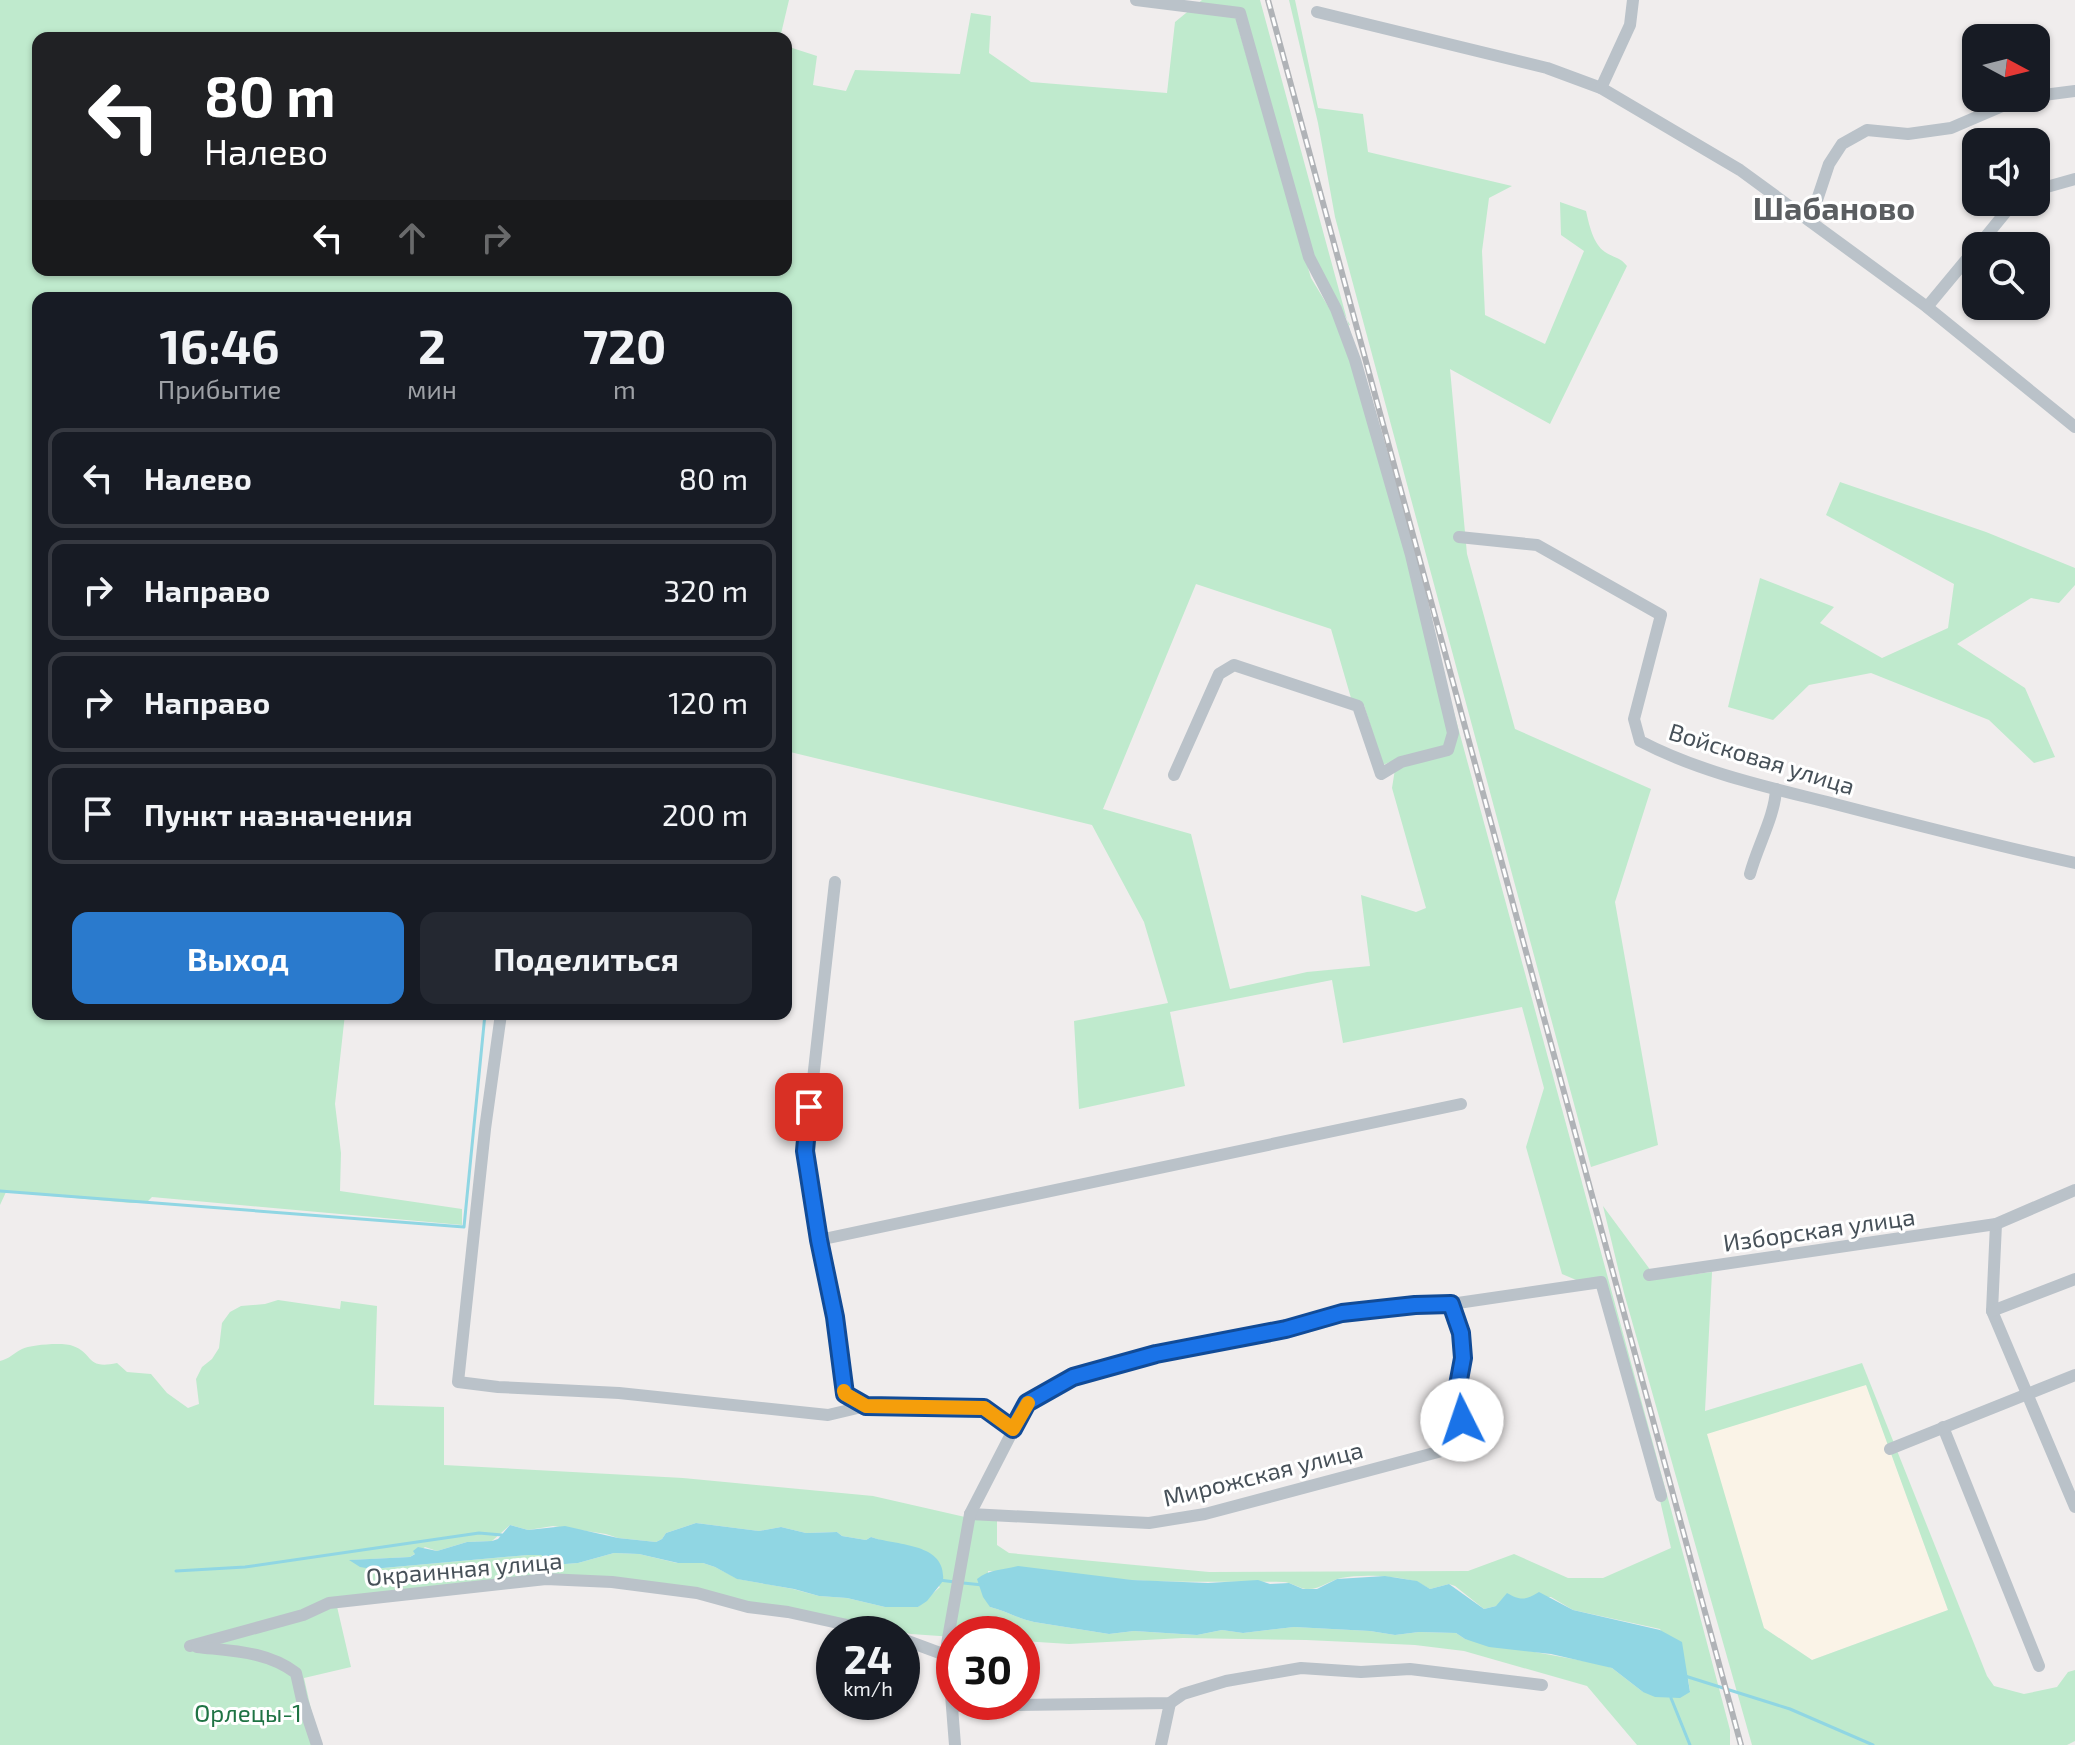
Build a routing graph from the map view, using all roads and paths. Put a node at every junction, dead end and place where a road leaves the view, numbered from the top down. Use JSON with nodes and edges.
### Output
{"nodes":[{"id":1,"x":1136,"y":0,"type":"edge"},
{"id":2,"x":1633,"y":0,"type":"edge"},
{"id":3,"x":1317,"y":12,"type":"dead end"},
{"id":4,"x":1601,"y":88,"type":"junction"},
{"id":5,"x":2075,"y":91,"type":"edge"},
{"id":6,"x":2050,"y":94,"type":"edge"},
{"id":7,"x":1988,"y":112,"type":"edge"},
{"id":8,"x":2075,"y":179,"type":"edge"},
{"id":9,"x":2050,"y":186,"type":"edge"},
{"id":10,"x":2002,"y":216,"type":"edge"},
{"id":11,"x":1810,"y":221,"type":"junction"},
{"id":12,"x":1989,"y":232,"type":"edge"},
{"id":13,"x":1962,"y":265,"type":"edge"},
{"id":14,"x":1927,"y":307,"type":"junction"},
{"id":15,"x":2075,"y":427,"type":"edge"},
{"id":16,"x":1459,"y":537,"type":"dead end"},
{"id":17,"x":1174,"y":775,"type":"dead end"},
{"id":18,"x":1776,"y":789,"type":"junction"},
{"id":19,"x":2075,"y":863,"type":"edge"},
{"id":20,"x":1750,"y":874,"type":"dead end"},
{"id":21,"x":835,"y":882,"type":"dead end"},
{"id":22,"x":500,"y":1020,"type":"edge"},
{"id":23,"x":1461,"y":1104,"type":"dead end"},
{"id":24,"x":2075,"y":1190,"type":"edge"},
{"id":25,"x":1996,"y":1224,"type":"junction"},
{"id":26,"x":819,"y":1240,"type":"junction"},
{"id":27,"x":1649,"y":1275,"type":"dead end"},
{"id":28,"x":2075,"y":1279,"type":"edge"},
{"id":29,"x":1451,"y":1304,"type":"junction"},
{"id":30,"x":1992,"y":1311,"type":"junction"},
{"id":31,"x":2075,"y":1375,"type":"edge"},
{"id":32,"x":2029,"y":1393,"type":"junction"},
{"id":33,"x":866,"y":1406,"type":"junction"},
{"id":34,"x":1943,"y":1427,"type":"junction"},
{"id":35,"x":1013,"y":1429,"type":"junction"},
{"id":36,"x":1890,"y":1449,"type":"dead end"},
{"id":37,"x":1661,"y":1496,"type":"dead end"},
{"id":38,"x":2075,"y":1507,"type":"edge"},
{"id":39,"x":970,"y":1514,"type":"junction"},
{"id":40,"x":952,"y":1616,"type":"edge"},
{"id":41,"x":816,"y":1618,"type":"edge"},
{"id":42,"x":2039,"y":1666,"type":"dead end"},
{"id":43,"x":1542,"y":1685,"type":"dead end"},
{"id":44,"x":1170,"y":1703,"type":"junction"},
{"id":45,"x":1040,"y":1705,"type":"edge"},
{"id":46,"x":953,"y":1720,"type":"edge"},
{"id":47,"x":317,"y":1745,"type":"edge"},
{"id":48,"x":955,"y":1745,"type":"edge"},
{"id":49,"x":1161,"y":1745,"type":"edge"}],
"edges":[{"from":1,"to":17,"type":"street"},
{"from":2,"to":4,"type":"street"},
{"from":3,"to":4,"type":"street"},
{"from":4,"to":11,"type":"street"},
{"from":5,"to":6,"type":"street"},
{"from":7,"to":11,"type":"street"},
{"from":8,"to":9,"type":"street"},
{"from":10,"to":12,"type":"street"},
{"from":11,"to":14,"type":"street"},
{"from":13,"to":14,"type":"street"},
{"from":14,"to":15,"type":"street"},
{"from":16,"to":18,"type":"street","name":"Войсковая улица"},
{"from":18,"to":19,"type":"street","name":"Войсковая улица"},
{"from":18,"to":20,"type":"street"},
{"from":21,"to":26,"type":"street"},
{"from":22,"to":33,"type":"street"},
{"from":23,"to":26,"type":"street"},
{"from":24,"to":25,"type":"street","name":"Изборская улица"},
{"from":25,"to":27,"type":"street","name":"Изборская улица"},
{"from":25,"to":30,"type":"street"},
{"from":26,"to":33,"type":"street"},
{"from":28,"to":30,"type":"street"},
{"from":29,"to":35,"type":"street"},
{"from":29,"to":37,"type":"street"},
{"from":29,"to":39,"type":"street","name":"Мирожская улица"},
{"from":30,"to":32,"type":"street"},
{"from":31,"to":32,"type":"street"},
{"from":32,"to":34,"type":"street"},
{"from":32,"to":38,"type":"street"},
{"from":33,"to":35,"type":"street"},
{"from":34,"to":36,"type":"street"},
{"from":34,"to":42,"type":"street"},
{"from":35,"to":39,"type":"street"},
{"from":39,"to":40,"type":"street"},
{"from":41,"to":47,"type":"street","name":"Окраинная улица"},
{"from":43,"to":44,"type":"street"},
{"from":44,"to":45,"type":"street"},
{"from":44,"to":49,"type":"street"},
{"from":46,"to":48,"type":"street"}]}
